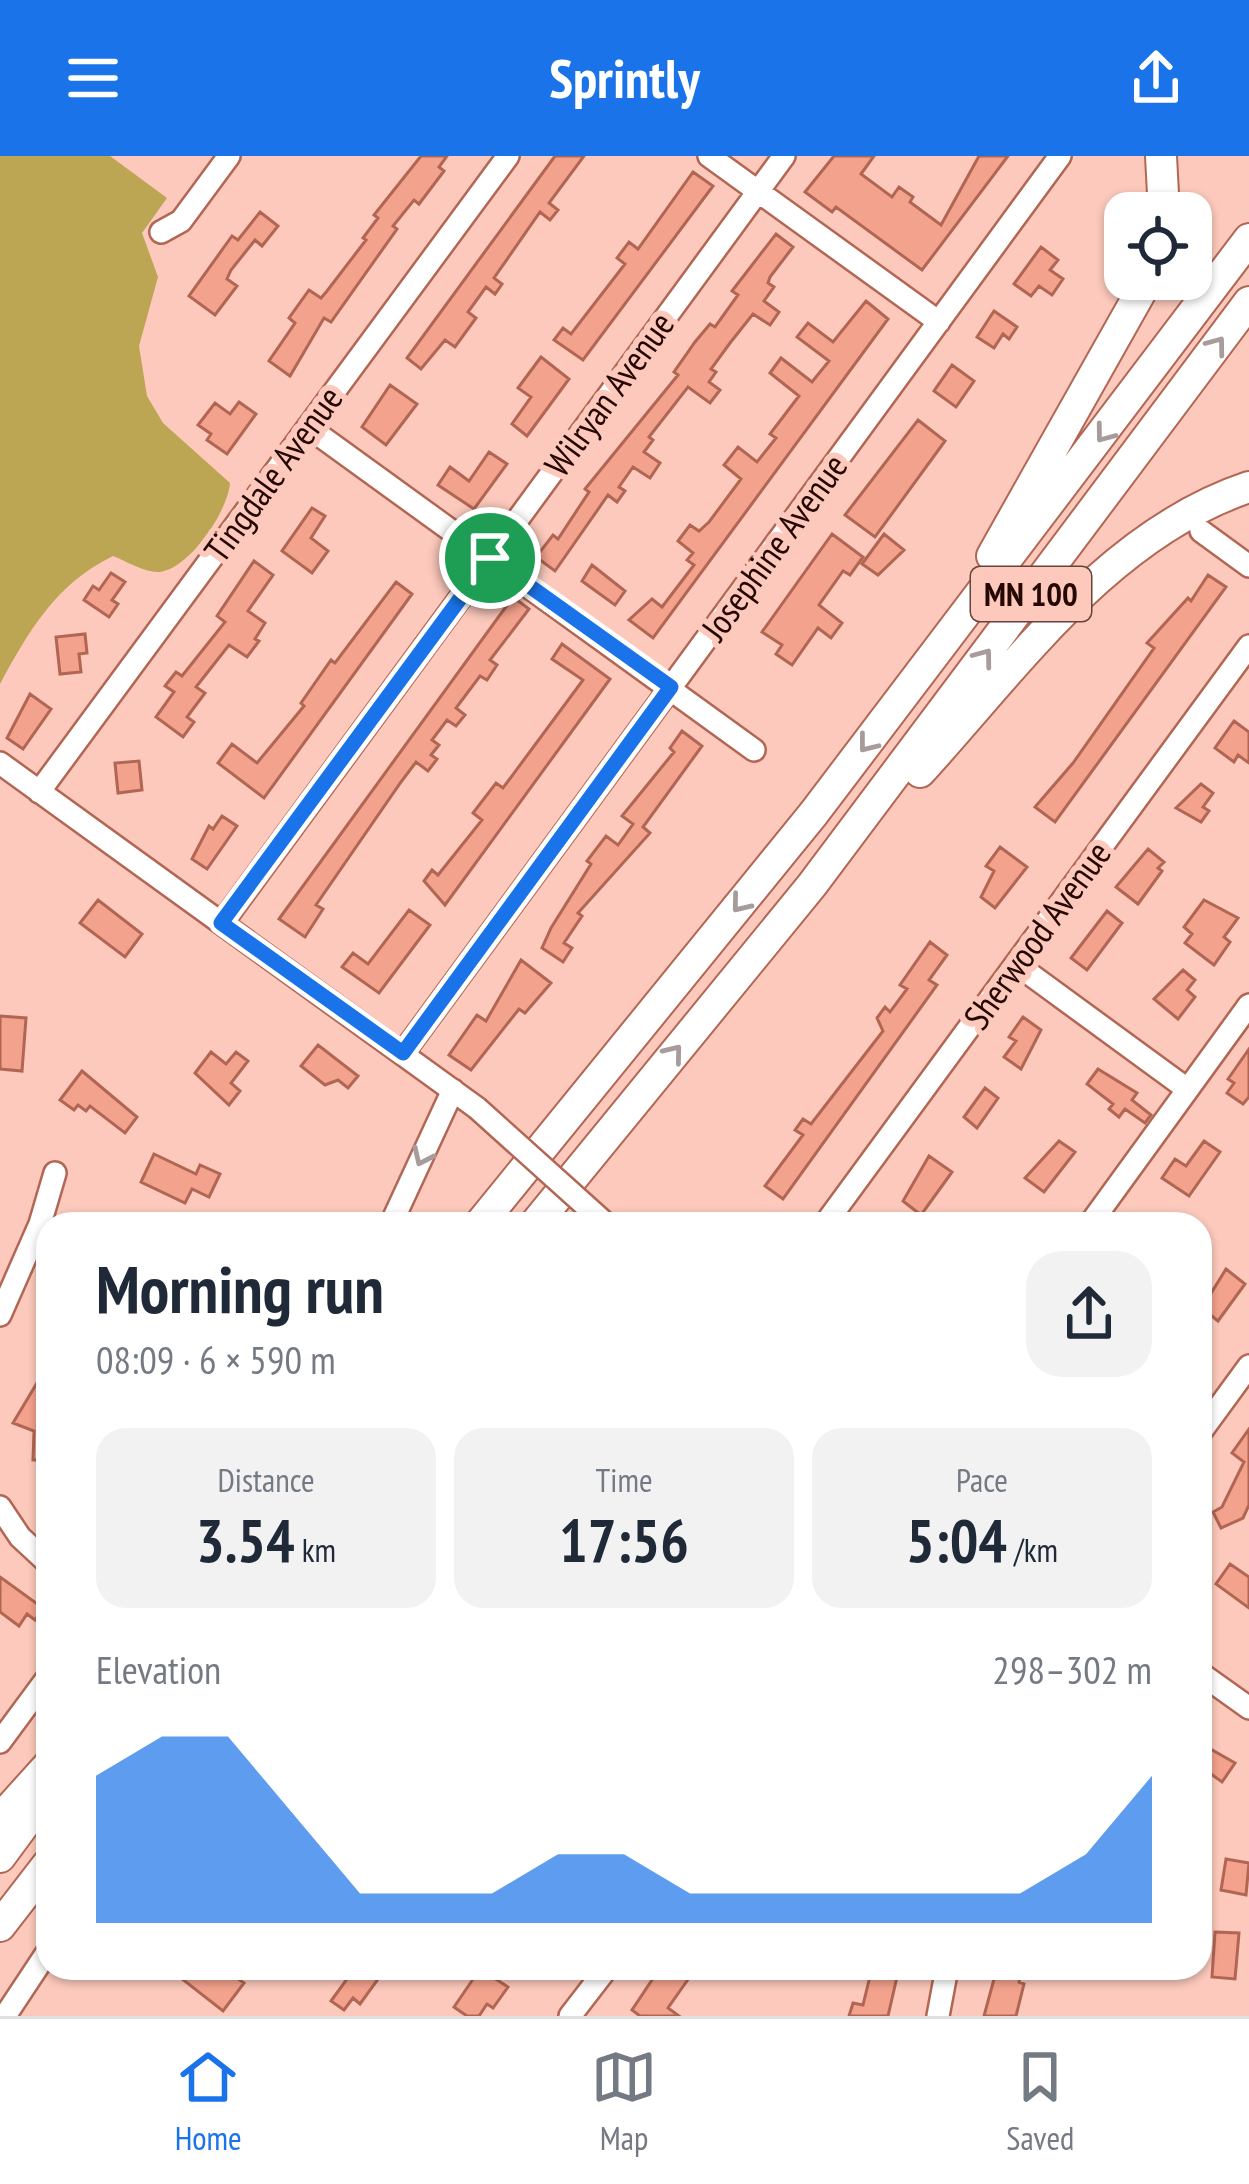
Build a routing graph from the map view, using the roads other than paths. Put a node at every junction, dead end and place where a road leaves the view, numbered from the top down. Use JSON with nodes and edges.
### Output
{"nodes":[{"id":1,"x":230,"y":156,"type":"edge"},
{"id":2,"x":508,"y":156,"type":"edge"},
{"id":3,"x":709,"y":156,"type":"edge"},
{"id":4,"x":784,"y":156,"type":"edge"},
{"id":5,"x":1060,"y":156,"type":"edge"},
{"id":6,"x":1161,"y":156,"type":"edge"},
{"id":7,"x":758,"y":192,"type":"junction"},
{"id":8,"x":1163,"y":192,"type":"edge"},
{"id":9,"x":161,"y":232,"type":"dead end"},
{"id":10,"x":1249,"y":239,"type":"edge"},
{"id":11,"x":1136,"y":300,"type":"edge"},
{"id":12,"x":1249,"y":302,"type":"edge"},
{"id":13,"x":939,"y":322,"type":"junction"},
{"id":14,"x":308,"y":428,"type":"junction"},
{"id":15,"x":1249,"y":488,"type":"edge"},
{"id":16,"x":1201,"y":531,"type":"dead end"},
{"id":17,"x":490,"y":558,"type":"junction"},
{"id":18,"x":1249,"y":566,"type":"edge"},
{"id":19,"x":971,"y":610,"type":"junction"},
{"id":20,"x":1249,"y":646,"type":"edge"},
{"id":21,"x":671,"y":687,"type":"junction"},
{"id":22,"x":754,"y":749,"type":"dead end"},
{"id":23,"x":0,"y":764,"type":"edge"},
{"id":24,"x":39,"y":792,"type":"junction"},
{"id":25,"x":812,"y":885,"type":"junction"},
{"id":26,"x":221,"y":923,"type":"junction"},
{"id":27,"x":1016,"y":964,"type":"junction"},
{"id":28,"x":1249,"y":1005,"type":"edge"},
{"id":29,"x":403,"y":1053,"type":"junction"},
{"id":30,"x":1187,"y":1089,"type":"junction"},
{"id":31,"x":453,"y":1090,"type":"junction"},
{"id":32,"x":55,"y":1173,"type":"dead end"},
{"id":33,"x":44,"y":1212,"type":"edge"},
{"id":34,"x":397,"y":1212,"type":"edge"},
{"id":35,"x":490,"y":1212,"type":"edge"},
{"id":36,"x":545,"y":1212,"type":"edge"},
{"id":37,"x":593,"y":1212,"type":"edge"},
{"id":38,"x":834,"y":1212,"type":"edge"},
{"id":39,"x":1099,"y":1212,"type":"edge"},
{"id":40,"x":36,"y":1233,"type":"edge"},
{"id":41,"x":0,"y":1315,"type":"edge"},
{"id":42,"x":1249,"y":1366,"type":"edge"},
{"id":43,"x":1212,"y":1417,"type":"edge"},
{"id":44,"x":0,"y":1507,"type":"edge"},
{"id":45,"x":36,"y":1552,"type":"edge"},
{"id":46,"x":1212,"y":1682,"type":"edge"},
{"id":47,"x":36,"y":1693,"type":"edge"},
{"id":48,"x":1249,"y":1708,"type":"edge"},
{"id":49,"x":0,"y":1742,"type":"edge"},
{"id":50,"x":36,"y":1779,"type":"edge"},
{"id":51,"x":36,"y":1808,"type":"edge"},
{"id":52,"x":0,"y":1819,"type":"edge"},
{"id":53,"x":0,"y":1857,"type":"edge"},
{"id":54,"x":36,"y":1880,"type":"edge"},
{"id":55,"x":0,"y":1926,"type":"edge"},
{"id":56,"x":36,"y":1969,"type":"edge"},
{"id":57,"x":598,"y":1980,"type":"edge"},
{"id":58,"x":945,"y":1980,"type":"edge"},
{"id":59,"x":5,"y":2016,"type":"edge"},
{"id":60,"x":570,"y":2016,"type":"edge"},
{"id":61,"x":938,"y":2016,"type":"edge"}],
"edges":[{"from":1,"to":9,"type":"street"},
{"from":2,"to":14,"type":"street","name":"Tingdale Avenue"},
{"from":3,"to":7,"type":"street"},
{"from":4,"to":7,"type":"street","name":"Wilryan Avenue"},
{"from":5,"to":13,"type":"street","name":"Josephine Avenue"},
{"from":6,"to":8,"type":"highway"},
{"from":7,"to":13,"type":"street"},
{"from":7,"to":17,"type":"street","name":"Wilryan Avenue"},
{"from":10,"to":19,"type":"highway","number":"MN 100","one_way":true},
{"from":11,"to":19,"type":"highway"},
{"from":25,"to":12,"type":"highway","number":"MN 100","one_way":true},
{"from":13,"to":21,"type":"street","name":"Josephine Avenue"},
{"from":14,"to":17,"type":"street"},
{"from":14,"to":24,"type":"street","name":"Tingdale Avenue"},
{"from":15,"to":25,"type":"highway"},
{"from":16,"to":18,"type":"street"},
{"from":17,"to":21,"type":"street"},
{"from":17,"to":26,"type":"street","name":"Wilryan Avenue"},
{"from":19,"to":35,"type":"highway","number":"MN 100","one_way":true},
{"from":20,"to":27,"type":"street","name":"Sherwood Avenue"},
{"from":21,"to":22,"type":"street"},
{"from":21,"to":29,"type":"street","name":"Josephine Avenue"},
{"from":23,"to":24,"type":"street"},
{"from":24,"to":26,"type":"street"},
{"from":36,"to":25,"type":"highway","number":"MN 100","one_way":true},
{"from":26,"to":29,"type":"street"},
{"from":27,"to":30,"type":"street"},
{"from":27,"to":38,"type":"street","name":"Sherwood Avenue"},
{"from":28,"to":30,"type":"street"},
{"from":29,"to":31,"type":"street"},
{"from":30,"to":39,"type":"street"},
{"from":31,"to":34,"type":"street","one_way":true},
{"from":31,"to":37,"type":"street","bridge":true},
{"from":32,"to":33,"type":"street"},
{"from":40,"to":41,"type":"street"},
{"from":42,"to":43,"type":"street"},
{"from":44,"to":45,"type":"street"},
{"from":46,"to":48,"type":"street"},
{"from":47,"to":49,"type":"street"},
{"from":50,"to":52,"type":"highway"},
{"from":51,"to":53,"type":"highway"},
{"from":54,"to":55,"type":"highway"},
{"from":56,"to":59,"type":"street"},
{"from":57,"to":60,"type":"street"},
{"from":58,"to":61,"type":"street"}]}
